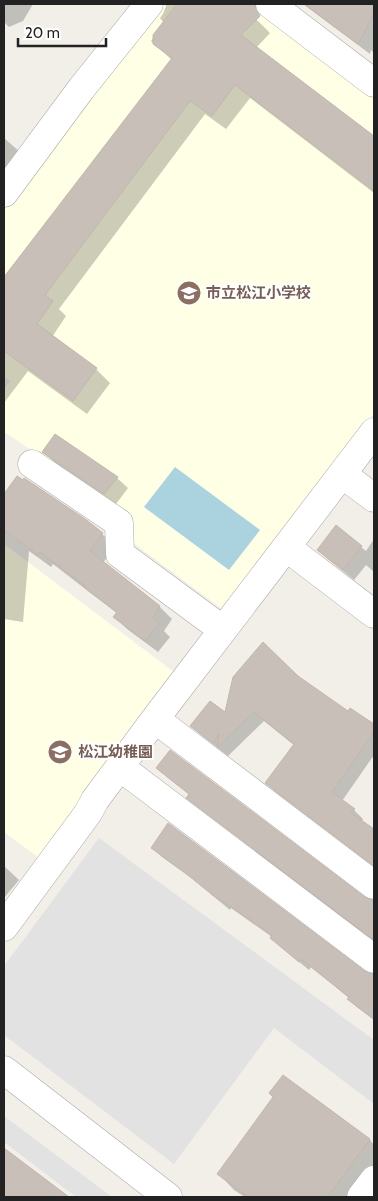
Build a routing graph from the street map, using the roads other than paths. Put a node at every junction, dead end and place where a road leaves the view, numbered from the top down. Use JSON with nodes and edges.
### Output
{"nodes":[{"id":1,"x":149,"y":4,"type":"edge"},
{"id":2,"x":270,"y":4,"type":"edge"},
{"id":3,"x":374,"y":83,"type":"edge"},
{"id":4,"x":4,"y":193,"type":"edge"},
{"id":5,"x":374,"y":432,"type":"edge"},
{"id":6,"x":32,"y":464,"type":"dead end"},
{"id":7,"x":342,"y":474,"type":"junction"},
{"id":8,"x":374,"y":498,"type":"edge"},
{"id":9,"x":286,"y":547,"type":"junction"},
{"id":10,"x":374,"y":614,"type":"edge"},
{"id":11,"x":223,"y":630,"type":"junction"},
{"id":12,"x":155,"y":719,"type":"junction"},
{"id":13,"x":120,"y":767,"type":"junction"},
{"id":14,"x":374,"y":885,"type":"edge"},
{"id":15,"x":4,"y":927,"type":"edge"},
{"id":16,"x":374,"y":959,"type":"edge"},
{"id":17,"x":4,"y":1070,"type":"edge"},
{"id":18,"x":374,"y":1180,"type":"edge"},
{"id":19,"x":168,"y":1197,"type":"edge"},
{"id":20,"x":361,"y":1197,"type":"edge"}],
"edges":[{"from":1,"to":4,"type":"street"},
{"from":2,"to":3,"type":"street"},
{"from":5,"to":7,"type":"street"},
{"from":6,"to":11,"type":"street"},
{"from":7,"to":8,"type":"street"},
{"from":7,"to":9,"type":"street"},
{"from":9,"to":10,"type":"street"},
{"from":9,"to":11,"type":"street"},
{"from":11,"to":12,"type":"street"},
{"from":12,"to":13,"type":"street"},
{"from":12,"to":14,"type":"street"},
{"from":13,"to":15,"type":"street"},
{"from":13,"to":16,"type":"street"},
{"from":17,"to":19,"type":"street"},
{"from":18,"to":20,"type":"street"}]}
